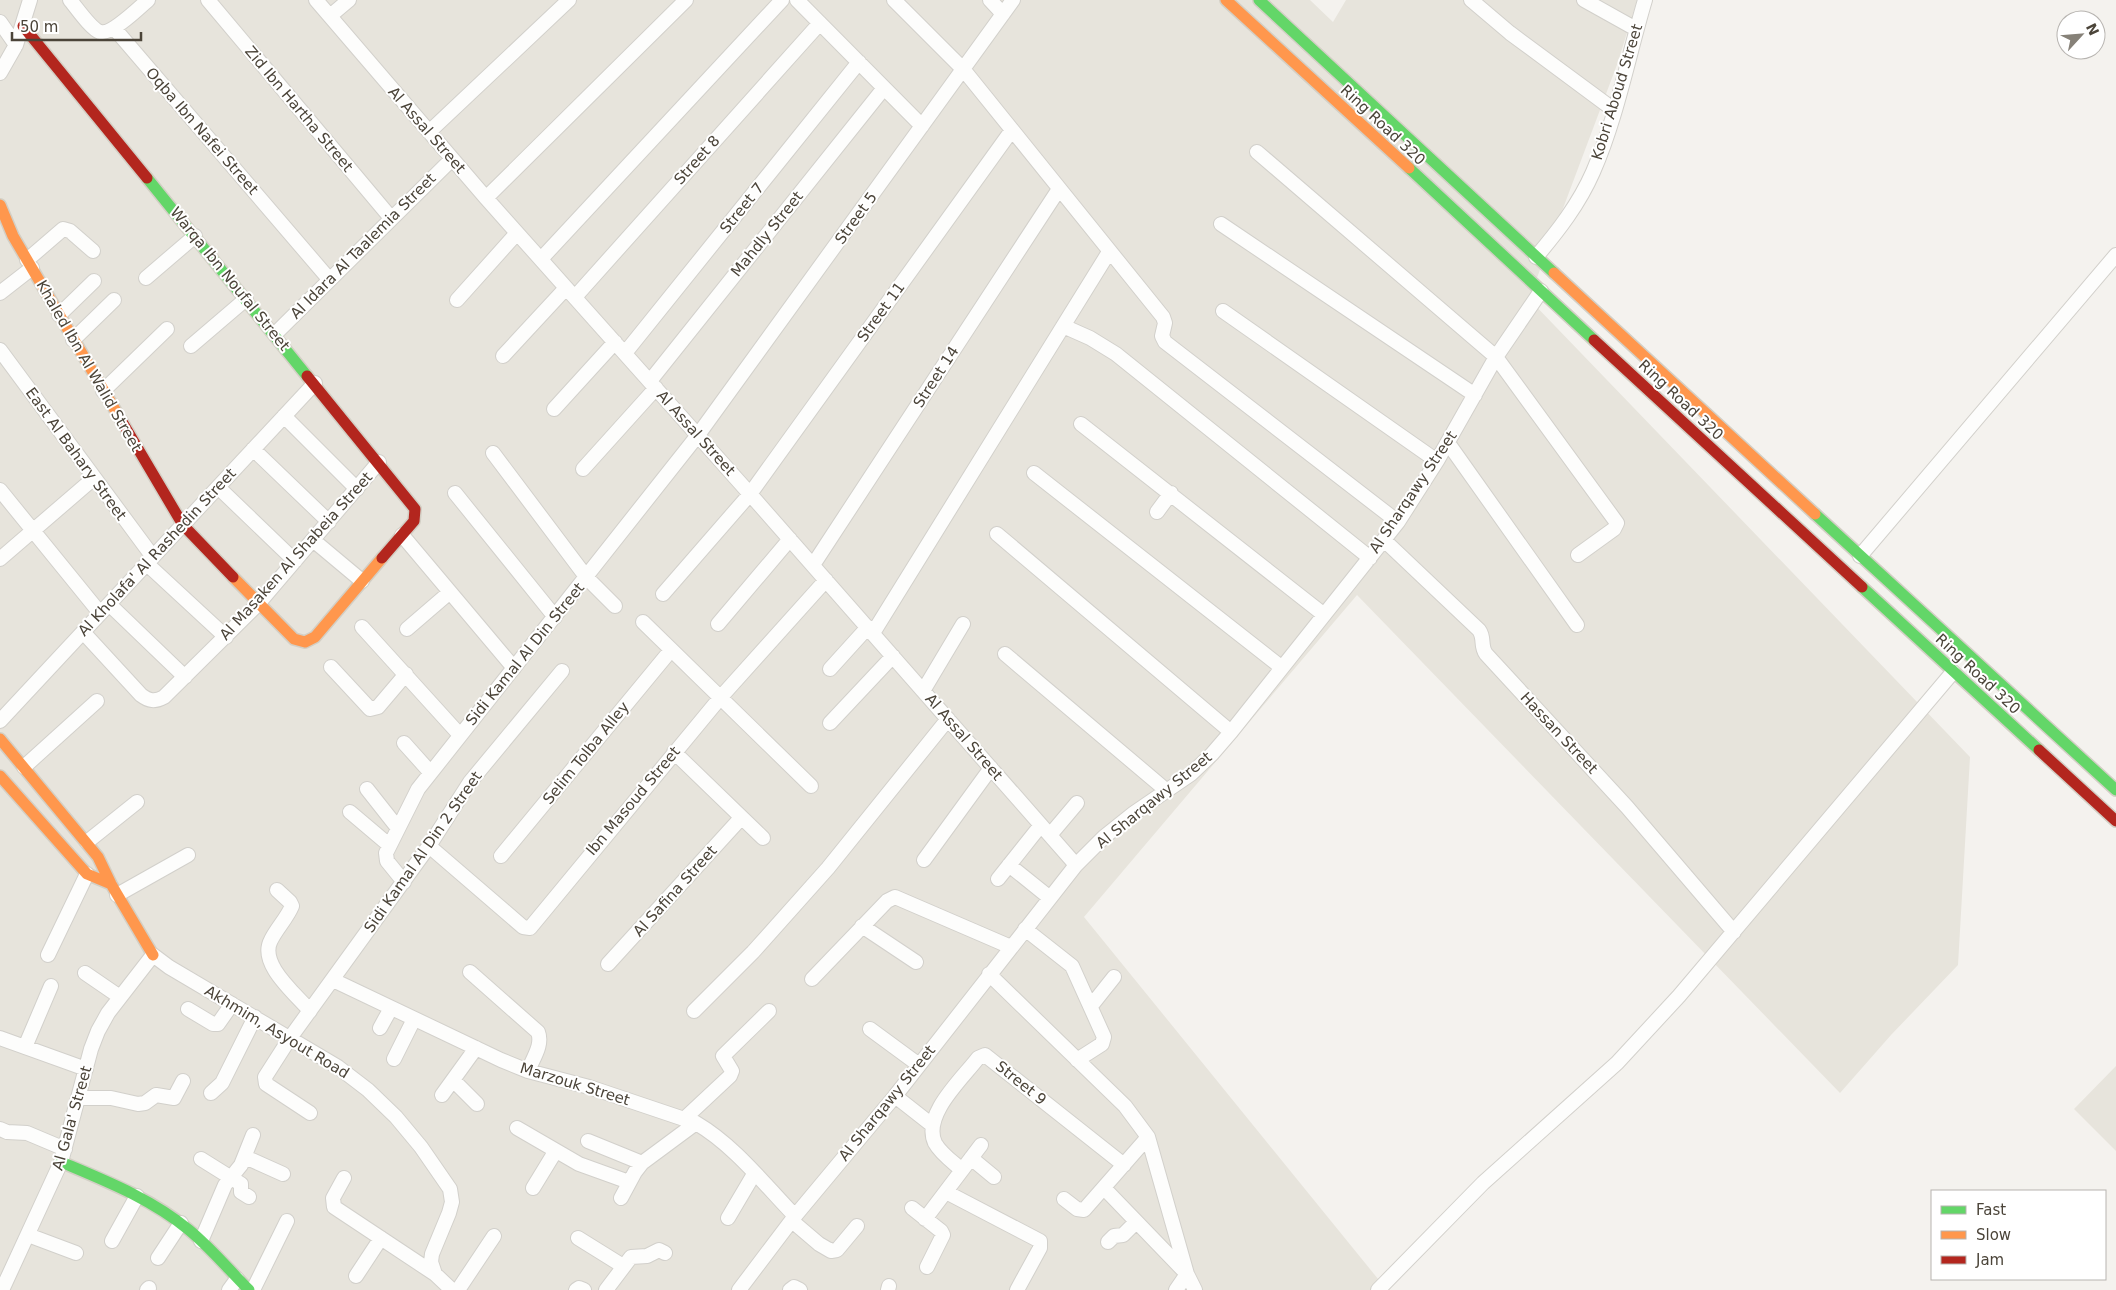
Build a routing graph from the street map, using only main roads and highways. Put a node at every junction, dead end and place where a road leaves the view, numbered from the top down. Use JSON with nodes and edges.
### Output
{"nodes":[{"id":1,"x":1226,"y":0,"type":"edge"},
{"id":2,"x":1259,"y":0,"type":"edge"},
{"id":3,"x":23,"y":26,"type":"road end"},
{"id":4,"x":0,"y":205,"type":"edge"},
{"id":5,"x":1715,"y":423,"type":"junction"},
{"id":6,"x":1701,"y":439,"type":"junction"},
{"id":7,"x":258,"y":604,"type":"joint"},
{"id":8,"x":2,"y":745,"type":"edge"},
{"id":9,"x":0,"y":776,"type":"edge"},
{"id":10,"x":2116,"y":790,"type":"edge"},
{"id":11,"x":45,"y":793,"type":"junction"},
{"id":12,"x":28,"y":809,"type":"junction"},
{"id":13,"x":2116,"y":821,"type":"edge"},
{"id":14,"x":114,"y":890,"type":"junction"},
{"id":15,"x":153,"y":954,"type":"road end"},
{"id":16,"x":63,"y":1155,"type":"road end"},
{"id":17,"x":233,"y":1284,"type":"edge"},
{"id":18,"x":251,"y":1290,"type":"edge"}],
"edges":[{"from":1,"to":6,"type":"main road","name":"Ring Road 320"},
{"from":2,"to":5,"type":"main road","name":"Ring Road 320"},
{"from":3,"to":7,"type":"main road","name":"Warqa Ibn Noufal Street"},
{"from":4,"to":7,"type":"main road","name":"Khaled Ibn Al Walid Street"},
{"from":5,"to":6,"type":"main road"},
{"from":5,"to":10,"type":"main road","name":"Ring Road 320"},
{"from":6,"to":13,"type":"main road","name":"Ring Road 320"},
{"from":8,"to":11,"type":"main road","name":"Akhmim, Asyout Road"},
{"from":9,"to":12,"type":"main road"},
{"from":11,"to":12,"type":"main road"},
{"from":11,"to":14,"type":"main road","name":"Akhmim, Asyout Road"},
{"from":12,"to":14,"type":"main road"},
{"from":14,"to":15,"type":"main road","name":"Akhmim, Asyout Road"},
{"from":16,"to":17,"type":"main road"},
{"from":17,"to":18,"type":"main road"}]}
